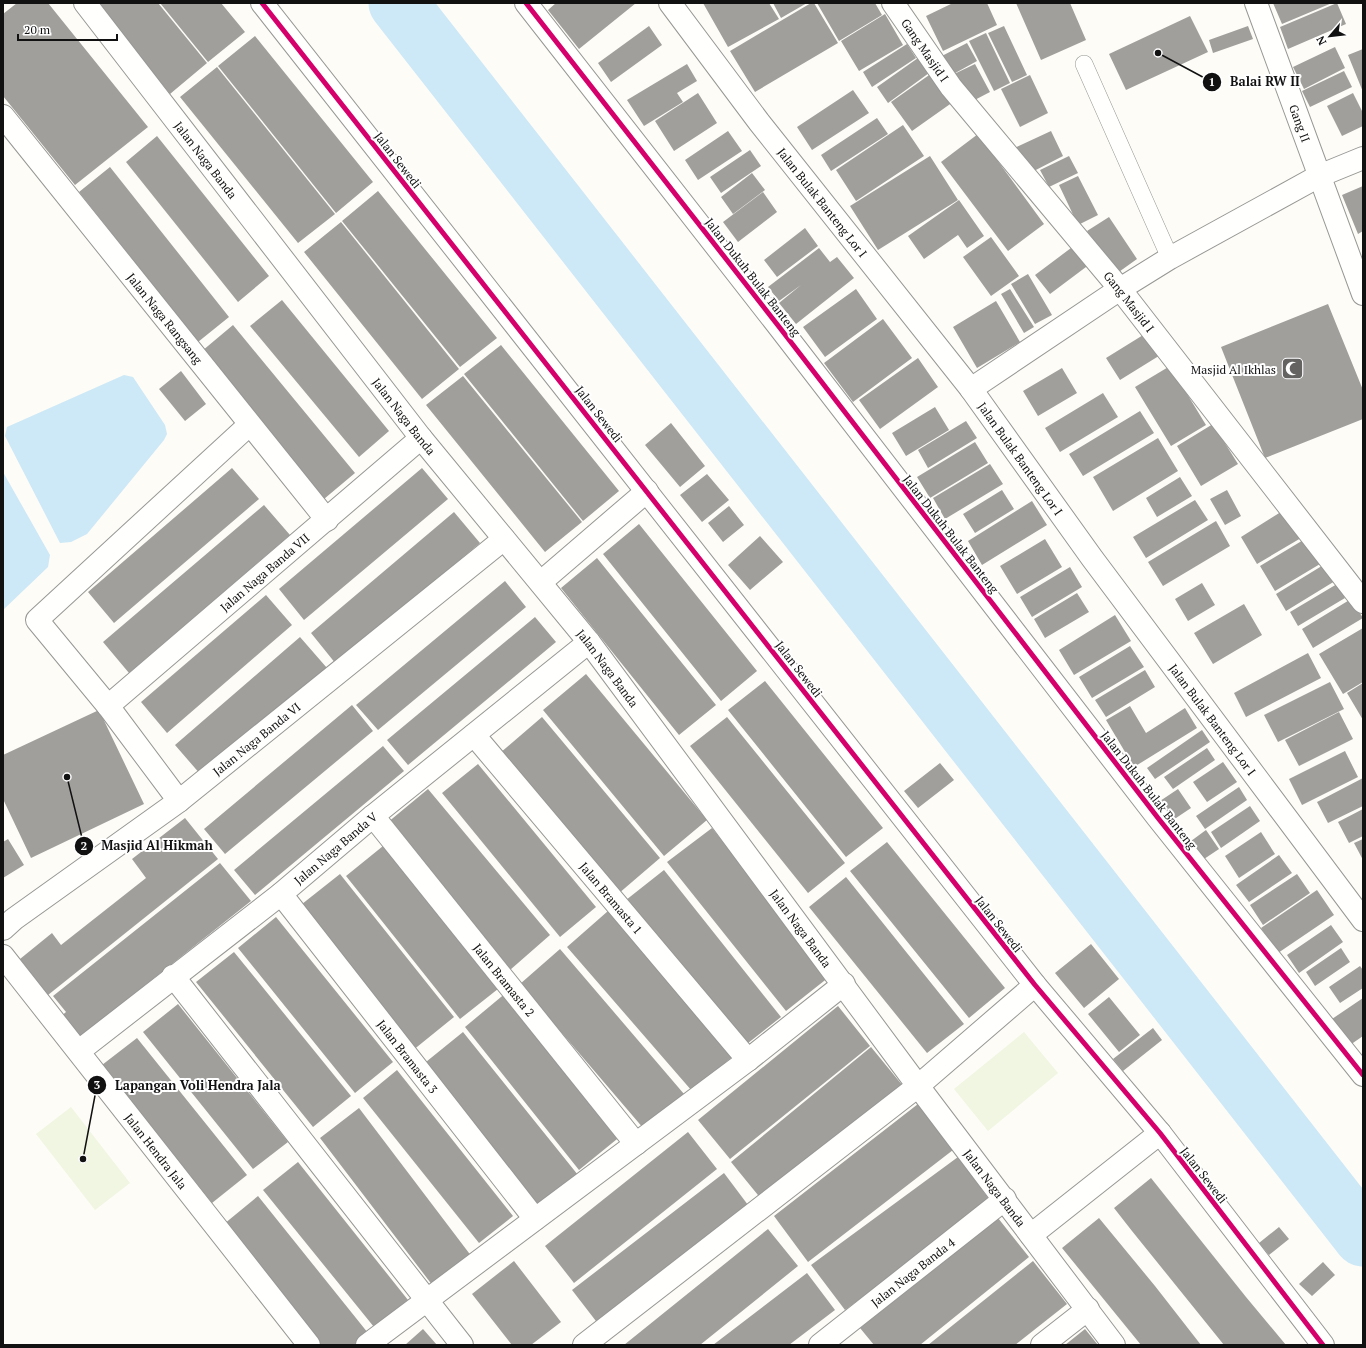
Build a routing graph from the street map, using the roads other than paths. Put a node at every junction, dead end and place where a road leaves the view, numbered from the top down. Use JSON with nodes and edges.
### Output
{"nodes":[{"id":1,"x":85,"y":3,"type":"edge"},
{"id":2,"x":262,"y":3,"type":"edge"},
{"id":3,"x":526,"y":3,"type":"edge"},
{"id":4,"x":670,"y":3,"type":"edge"},
{"id":5,"x":893,"y":3,"type":"edge"},
{"id":6,"x":1256,"y":3,"type":"edge"},
{"id":7,"x":1084,"y":64,"type":"dead end"},
{"id":8,"x":3,"y":116,"type":"edge"},
{"id":9,"x":1363,"y":158,"type":"edge"},
{"id":10,"x":1319,"y":176,"type":"junction"},
{"id":11,"x":1170,"y":258,"type":"junction"},
{"id":12,"x":1120,"y":289,"type":"junction"},
{"id":13,"x":1363,"y":294,"type":"edge"},
{"id":14,"x":971,"y":389,"type":"junction"},
{"id":15,"x":249,"y":425,"type":"junction"},
{"id":16,"x":421,"y":438,"type":"junction"},
{"id":17,"x":646,"y":492,"type":"junction"},
{"id":18,"x":326,"y":520,"type":"junction"},
{"id":19,"x":504,"y":540,"type":"junction"},
{"id":20,"x":541,"y":582,"type":"junction"},
{"id":21,"x":1363,"y":602,"type":"edge"},
{"id":22,"x":589,"y":642,"type":"junction"},
{"id":23,"x":108,"y":706,"type":"junction"},
{"id":24,"x":474,"y":735,"type":"junction"},
{"id":25,"x":179,"y":801,"type":"junction"},
{"id":26,"x":373,"y":816,"type":"junction"},
{"id":27,"x":281,"y":894,"type":"junction"},
{"id":28,"x":1363,"y":920,"type":"edge"},
{"id":29,"x":3,"y":929,"type":"edge"},
{"id":30,"x":3,"y":956,"type":"edge"},
{"id":31,"x":173,"y":976,"type":"junction"},
{"id":32,"x":844,"y":984,"type":"junction"},
{"id":33,"x":1035,"y":984,"type":"junction"},
{"id":34,"x":79,"y":1051,"type":"junction"},
{"id":35,"x":748,"y":1060,"type":"junction"},
{"id":36,"x":1363,"y":1075,"type":"edge"},
{"id":37,"x":918,"y":1086,"type":"junction"},
{"id":38,"x":1160,"y":1133,"type":"junction"},
{"id":39,"x":636,"y":1144,"type":"junction"},
{"id":40,"x":1005,"y":1199,"type":"junction"},
{"id":41,"x":535,"y":1219,"type":"junction"},
{"id":42,"x":1031,"y":1235,"type":"junction"},
{"id":43,"x":428,"y":1300,"type":"junction"},
{"id":44,"x":1088,"y":1309,"type":"junction"},
{"id":45,"x":826,"y":1343,"type":"edge"},
{"id":46,"x":587,"y":1344,"type":"edge"},
{"id":47,"x":309,"y":1345,"type":"edge"},
{"id":48,"x":367,"y":1345,"type":"edge"},
{"id":49,"x":462,"y":1345,"type":"edge"},
{"id":50,"x":1042,"y":1345,"type":"edge"},
{"id":51,"x":1114,"y":1345,"type":"edge"},
{"id":52,"x":1323,"y":1345,"type":"edge"}],
"edges":[{"from":1,"to":16,"type":"street","name":"Jalan Naga Banda"},
{"from":2,"to":17,"type":"street","name":"Jalan Sewedi"},
{"from":3,"to":36,"type":"street","name":"Jalan Dukuh Bulak Banteng"},
{"from":4,"to":14,"type":"street","name":"Jalan Bulak Banteng Lor I"},
{"from":5,"to":12,"type":"street","name":"Gang Masjid I"},
{"from":6,"to":10,"type":"street","name":"Gang II"},
{"from":7,"to":11,"type":"lane"},
{"from":8,"to":15,"type":"street","name":"Jalan Naga Rangsang"},
{"from":9,"to":10,"type":"street"},
{"from":10,"to":11,"type":"street"},
{"from":10,"to":13,"type":"street","name":"Gang II"},
{"from":11,"to":12,"type":"street"},
{"from":12,"to":14,"type":"street"},
{"from":12,"to":21,"type":"street","name":"Gang Masjid I"},
{"from":14,"to":28,"type":"street","name":"Jalan Bulak Banteng Lor I"},
{"from":15,"to":18,"type":"street","name":"Jalan Naga Rangsang"},
{"from":15,"to":23,"type":"street"},
{"from":16,"to":18,"type":"street","name":"Jalan Naga Banda VII"},
{"from":16,"to":19,"type":"street","name":"Jalan Naga Banda"},
{"from":17,"to":20,"type":"street"},
{"from":17,"to":33,"type":"street","name":"Jalan Sewedi"},
{"from":18,"to":23,"type":"street","name":"Jalan Naga Banda VII"},
{"from":19,"to":20,"type":"street","name":"Jalan Naga Banda"},
{"from":19,"to":25,"type":"street","name":"Jalan Naga Banda VI"},
{"from":20,"to":22,"type":"street","name":"Jalan Naga Banda"},
{"from":22,"to":24,"type":"street","name":"Jalan Naga Banda V"},
{"from":22,"to":32,"type":"street","name":"Jalan Naga Banda"},
{"from":23,"to":25,"type":"street"},
{"from":24,"to":26,"type":"street","name":"Jalan Naga Banda V"},
{"from":24,"to":35,"type":"street","name":"Jalan Bramasta 1"},
{"from":25,"to":29,"type":"street","name":"Jalan Naga Banda VI"},
{"from":26,"to":27,"type":"street","name":"Jalan Naga Banda V"},
{"from":26,"to":39,"type":"street","name":"Jalan Bramasta 2"},
{"from":27,"to":31,"type":"street","name":"Jalan Naga Banda V"},
{"from":27,"to":41,"type":"street","name":"Jalan Bramasta 3"},
{"from":30,"to":34,"type":"street","name":"Jalan Hendra Jala"},
{"from":31,"to":34,"type":"street","name":"Jalan Naga Banda V"},
{"from":31,"to":43,"type":"street"},
{"from":32,"to":35,"type":"street"},
{"from":32,"to":37,"type":"street","name":"Jalan Naga Banda"},
{"from":33,"to":37,"type":"street"},
{"from":33,"to":38,"type":"street","name":"Jalan Sewedi"},
{"from":34,"to":47,"type":"street","name":"Jalan Hendra Jala"},
{"from":35,"to":39,"type":"street"},
{"from":37,"to":40,"type":"street","name":"Jalan Naga Banda"},
{"from":37,"to":46,"type":"street"},
{"from":38,"to":42,"type":"street"},
{"from":38,"to":52,"type":"street","name":"Jalan Sewedi"},
{"from":39,"to":41,"type":"street"},
{"from":40,"to":42,"type":"street","name":"Jalan Naga Banda"},
{"from":40,"to":45,"type":"street","name":"Jalan Naga Banda 4"},
{"from":41,"to":43,"type":"street"},
{"from":42,"to":44,"type":"street","name":"Jalan Naga Banda"},
{"from":43,"to":48,"type":"street"},
{"from":43,"to":49,"type":"street"},
{"from":44,"to":50,"type":"street"},
{"from":44,"to":51,"type":"street","name":"Jalan Naga Banda"}]}
